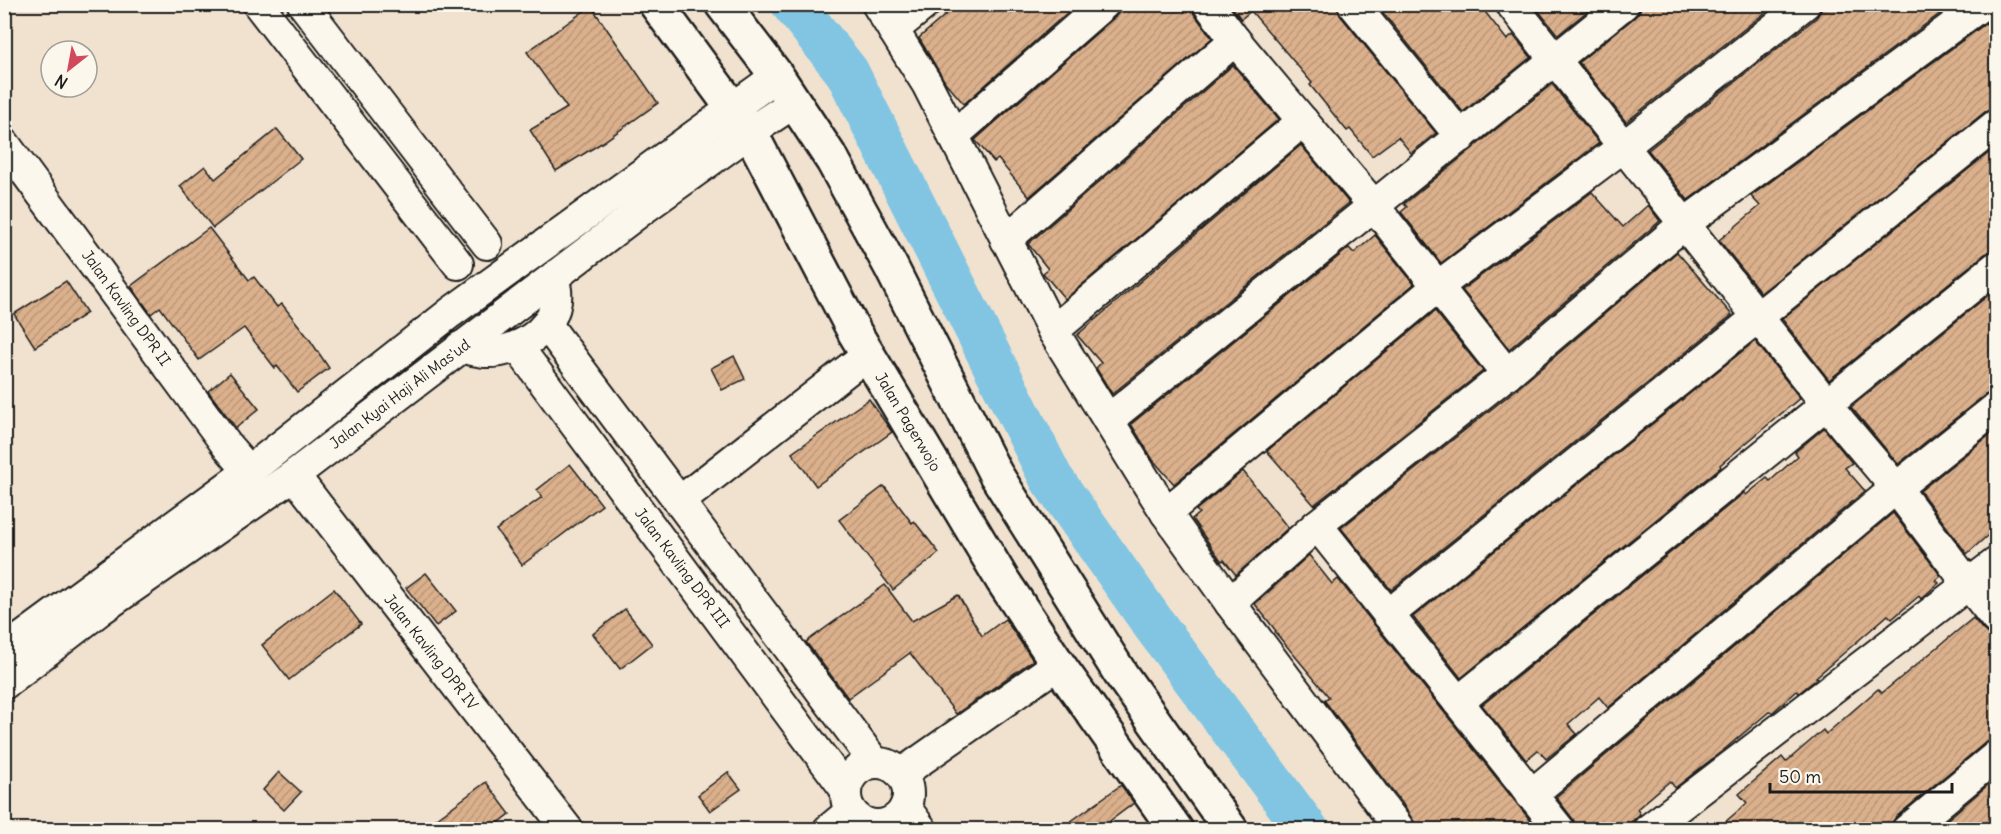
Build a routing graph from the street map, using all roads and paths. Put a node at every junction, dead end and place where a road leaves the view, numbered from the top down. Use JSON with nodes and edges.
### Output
{"nodes":[{"id":1,"x":258,"y":4,"type":"edge"},
{"id":2,"x":303,"y":4,"type":"edge"},
{"id":3,"x":656,"y":4,"type":"edge"},
{"id":4,"x":722,"y":4,"type":"edge"},
{"id":5,"x":877,"y":4,"type":"edge"},
{"id":6,"x":925,"y":4,"type":"edge"},
{"id":7,"x":1104,"y":4,"type":"edge"},
{"id":8,"x":1208,"y":4,"type":"edge"},
{"id":9,"x":1353,"y":4,"type":"edge"},
{"id":10,"x":1511,"y":4,"type":"edge"},
{"id":11,"x":1624,"y":4,"type":"edge"},
{"id":12,"x":1805,"y":4,"type":"edge"},
{"id":13,"x":1983,"y":4,"type":"edge"},
{"id":14,"x":893,"y":30,"type":"junction"},
{"id":15,"x":1235,"y":40,"type":"junction"},
{"id":16,"x":1554,"y":59,"type":"junction"},
{"id":17,"x":777,"y":76,"type":"junction"},
{"id":18,"x":795,"y":102,"type":"junction"},
{"id":19,"x":742,"y":120,"type":"junction"},
{"id":20,"x":1303,"y":121,"type":"junction"},
{"id":21,"x":1996,"y":125,"type":"edge"},
{"id":22,"x":953,"y":136,"type":"junction"},
{"id":23,"x":1461,"y":137,"type":"junction"},
{"id":24,"x":4,"y":143,"type":"edge"},
{"id":25,"x":1623,"y":147,"type":"junction"},
{"id":26,"x":1374,"y":206,"type":"junction"},
{"id":27,"x":1684,"y":224,"type":"junction"},
{"id":28,"x":1006,"y":240,"type":"junction"},
{"id":29,"x":487,"y":244,"type":"junction"},
{"id":30,"x":532,"y":252,"type":"junction"},
{"id":31,"x":458,"y":264,"type":"junction"},
{"id":32,"x":1996,"y":267,"type":"edge"},
{"id":33,"x":553,"y":278,"type":"junction"},
{"id":34,"x":1437,"y":287,"type":"junction"},
{"id":35,"x":450,"y":312,"type":"junction"},
{"id":36,"x":1757,"y":317,"type":"junction"},
{"id":37,"x":547,"y":325,"type":"junction"},
{"id":38,"x":1053,"y":332,"type":"junction"},
{"id":39,"x":517,"y":346,"type":"junction"},
{"id":40,"x":460,"y":347,"type":"junction"},
{"id":41,"x":868,"y":354,"type":"junction"},
{"id":42,"x":1507,"y":374,"type":"junction"},
{"id":43,"x":1826,"y":404,"type":"junction"},
{"id":44,"x":1996,"y":408,"type":"edge"},
{"id":45,"x":1108,"y":420,"type":"junction"},
{"id":46,"x":249,"y":471,"type":"junction"},
{"id":47,"x":294,"y":475,"type":"junction"},
{"id":48,"x":1896,"y":488,"type":"junction"},
{"id":49,"x":679,"y":502,"type":"junction"},
{"id":50,"x":1166,"y":513,"type":"junction"},
{"id":51,"x":1317,"y":525,"type":"junction"},
{"id":52,"x":1996,"y":562,"type":"edge"},
{"id":53,"x":1968,"y":584,"type":"junction"},
{"id":54,"x":1230,"y":603,"type":"junction"},
{"id":55,"x":1388,"y":615,"type":"junction"},
{"id":56,"x":1996,"y":619,"type":"edge"},
{"id":57,"x":4,"y":651,"type":"edge"},
{"id":58,"x":1058,"y":663,"type":"junction"},
{"id":59,"x":4,"y":684,"type":"edge"},
{"id":60,"x":1458,"y":702,"type":"junction"},
{"id":61,"x":1996,"y":756,"type":"edge"},
{"id":62,"x":888,"y":768,"type":"junction"},
{"id":63,"x":1531,"y":795,"type":"junction"},
{"id":64,"x":849,"y":800,"type":"junction"},
{"id":65,"x":914,"y":818,"type":"edge"},
{"id":66,"x":881,"y":827,"type":"edge"},
{"id":67,"x":568,"y":830,"type":"edge"},
{"id":68,"x":828,"y":830,"type":"edge"},
{"id":69,"x":1176,"y":830,"type":"edge"},
{"id":70,"x":1231,"y":830,"type":"edge"},
{"id":71,"x":1400,"y":830,"type":"edge"},
{"id":72,"x":1560,"y":830,"type":"edge"},
{"id":73,"x":1647,"y":830,"type":"edge"},
{"id":74,"x":1907,"y":830,"type":"edge"}],
"edges":[{"from":1,"to":31,"type":"street"},
{"from":2,"to":29,"type":"street"},
{"from":3,"to":19,"type":"main road","name":"Jalan Pagerwojo"},
{"from":4,"to":17,"type":"main road"},
{"from":5,"to":14,"type":"street"},
{"from":6,"to":14,"type":"street"},
{"from":7,"to":22,"type":"street"},
{"from":8,"to":15,"type":"street"},
{"from":9,"to":23,"type":"street"},
{"from":10,"to":16,"type":"street"},
{"from":11,"to":16,"type":"street"},
{"from":12,"to":25,"type":"street"},
{"from":13,"to":27,"type":"street"},
{"from":14,"to":22,"type":"street"},
{"from":15,"to":20,"type":"street"},
{"from":15,"to":28,"type":"street"},
{"from":16,"to":23,"type":"street"},
{"from":16,"to":25,"type":"street"},
{"from":17,"to":18,"type":"main road"},
{"from":17,"to":19,"type":"street","name":"Jalan Kyai Haji Ali Mas'ud"},
{"from":18,"to":19,"type":"street","name":"Jalan Kyai Haji Ali Mas'ud"},
{"from":18,"to":70,"type":"main road"},
{"from":19,"to":30,"type":"street","name":"Jalan Kyai Haji Ali Mas'ud"},
{"from":19,"to":33,"type":"street","name":"Jalan Kyai Haji Ali Mas'ud"},
{"from":19,"to":41,"type":"main road","name":"Jalan Pagerwojo"},
{"from":20,"to":26,"type":"street"},
{"from":20,"to":38,"type":"street"},
{"from":21,"to":36,"type":"street"},
{"from":22,"to":28,"type":"street"},
{"from":23,"to":26,"type":"street"},
{"from":24,"to":46,"type":"street","name":"Jalan Kavling DPR II"},
{"from":25,"to":27,"type":"street"},
{"from":25,"to":34,"type":"street"},
{"from":26,"to":34,"type":"street"},
{"from":26,"to":45,"type":"street"},
{"from":27,"to":36,"type":"street"},
{"from":27,"to":42,"type":"street"},
{"from":28,"to":38,"type":"street"},
{"from":29,"to":30,"type":"street"},
{"from":29,"to":31,"type":"street"},
{"from":30,"to":35,"type":"street","name":"Jalan Kyai Haji Ali Mas'ud"},
{"from":31,"to":35,"type":"street"},
{"from":32,"to":43,"type":"street"},
{"from":33,"to":37,"type":"street"},
{"from":33,"to":40,"type":"street","name":"Jalan Kyai Haji Ali Mas'ud"},
{"from":34,"to":42,"type":"street"},
{"from":34,"to":50,"type":"street"},
{"from":35,"to":46,"type":"street","name":"Jalan Kyai Haji Ali Mas'ud"},
{"from":36,"to":43,"type":"street"},
{"from":36,"to":55,"type":"street"},
{"from":37,"to":39,"type":"street"},
{"from":37,"to":49,"type":"street"},
{"from":38,"to":45,"type":"street"},
{"from":39,"to":40,"type":"street"},
{"from":39,"to":64,"type":"street","name":"Jalan Kavling DPR III"},
{"from":40,"to":47,"type":"street","name":"Jalan Kyai Haji Ali Mas'ud"},
{"from":41,"to":49,"type":"street"},
{"from":41,"to":58,"type":"main road","name":"Jalan Pagerwojo"},
{"from":42,"to":51,"type":"street"},
{"from":43,"to":48,"type":"street"},
{"from":43,"to":60,"type":"street"},
{"from":44,"to":48,"type":"street"},
{"from":45,"to":50,"type":"street"},
{"from":46,"to":57,"type":"street","name":"Jalan Kyai Haji Ali Mas'ud"},
{"from":47,"to":59,"type":"street","name":"Jalan Kyai Haji Ali Mas'ud"},
{"from":47,"to":67,"type":"street","name":"Jalan Kavling DPR IV"},
{"from":48,"to":53,"type":"street"},
{"from":48,"to":63,"type":"street"},
{"from":49,"to":62,"type":"street"},
{"from":50,"to":54,"type":"street"},
{"from":51,"to":54,"type":"street"},
{"from":51,"to":55,"type":"street"},
{"from":52,"to":53,"type":"street"},
{"from":53,"to":56,"type":"street"},
{"from":53,"to":73,"type":"street"},
{"from":54,"to":71,"type":"street"},
{"from":55,"to":60,"type":"street"},
{"from":58,"to":62,"type":"street"},
{"from":58,"to":69,"type":"main road","name":"Jalan Pagerwojo"},
{"from":60,"to":63,"type":"street"},
{"from":61,"to":74,"type":"street"},
{"from":62,"to":64,"type":"street"},
{"from":62,"to":65,"type":"street"},
{"from":63,"to":72,"type":"street"},
{"from":64,"to":66,"type":"street"},
{"from":64,"to":68,"type":"street"},
{"from":65,"to":66,"type":"street"}]}
